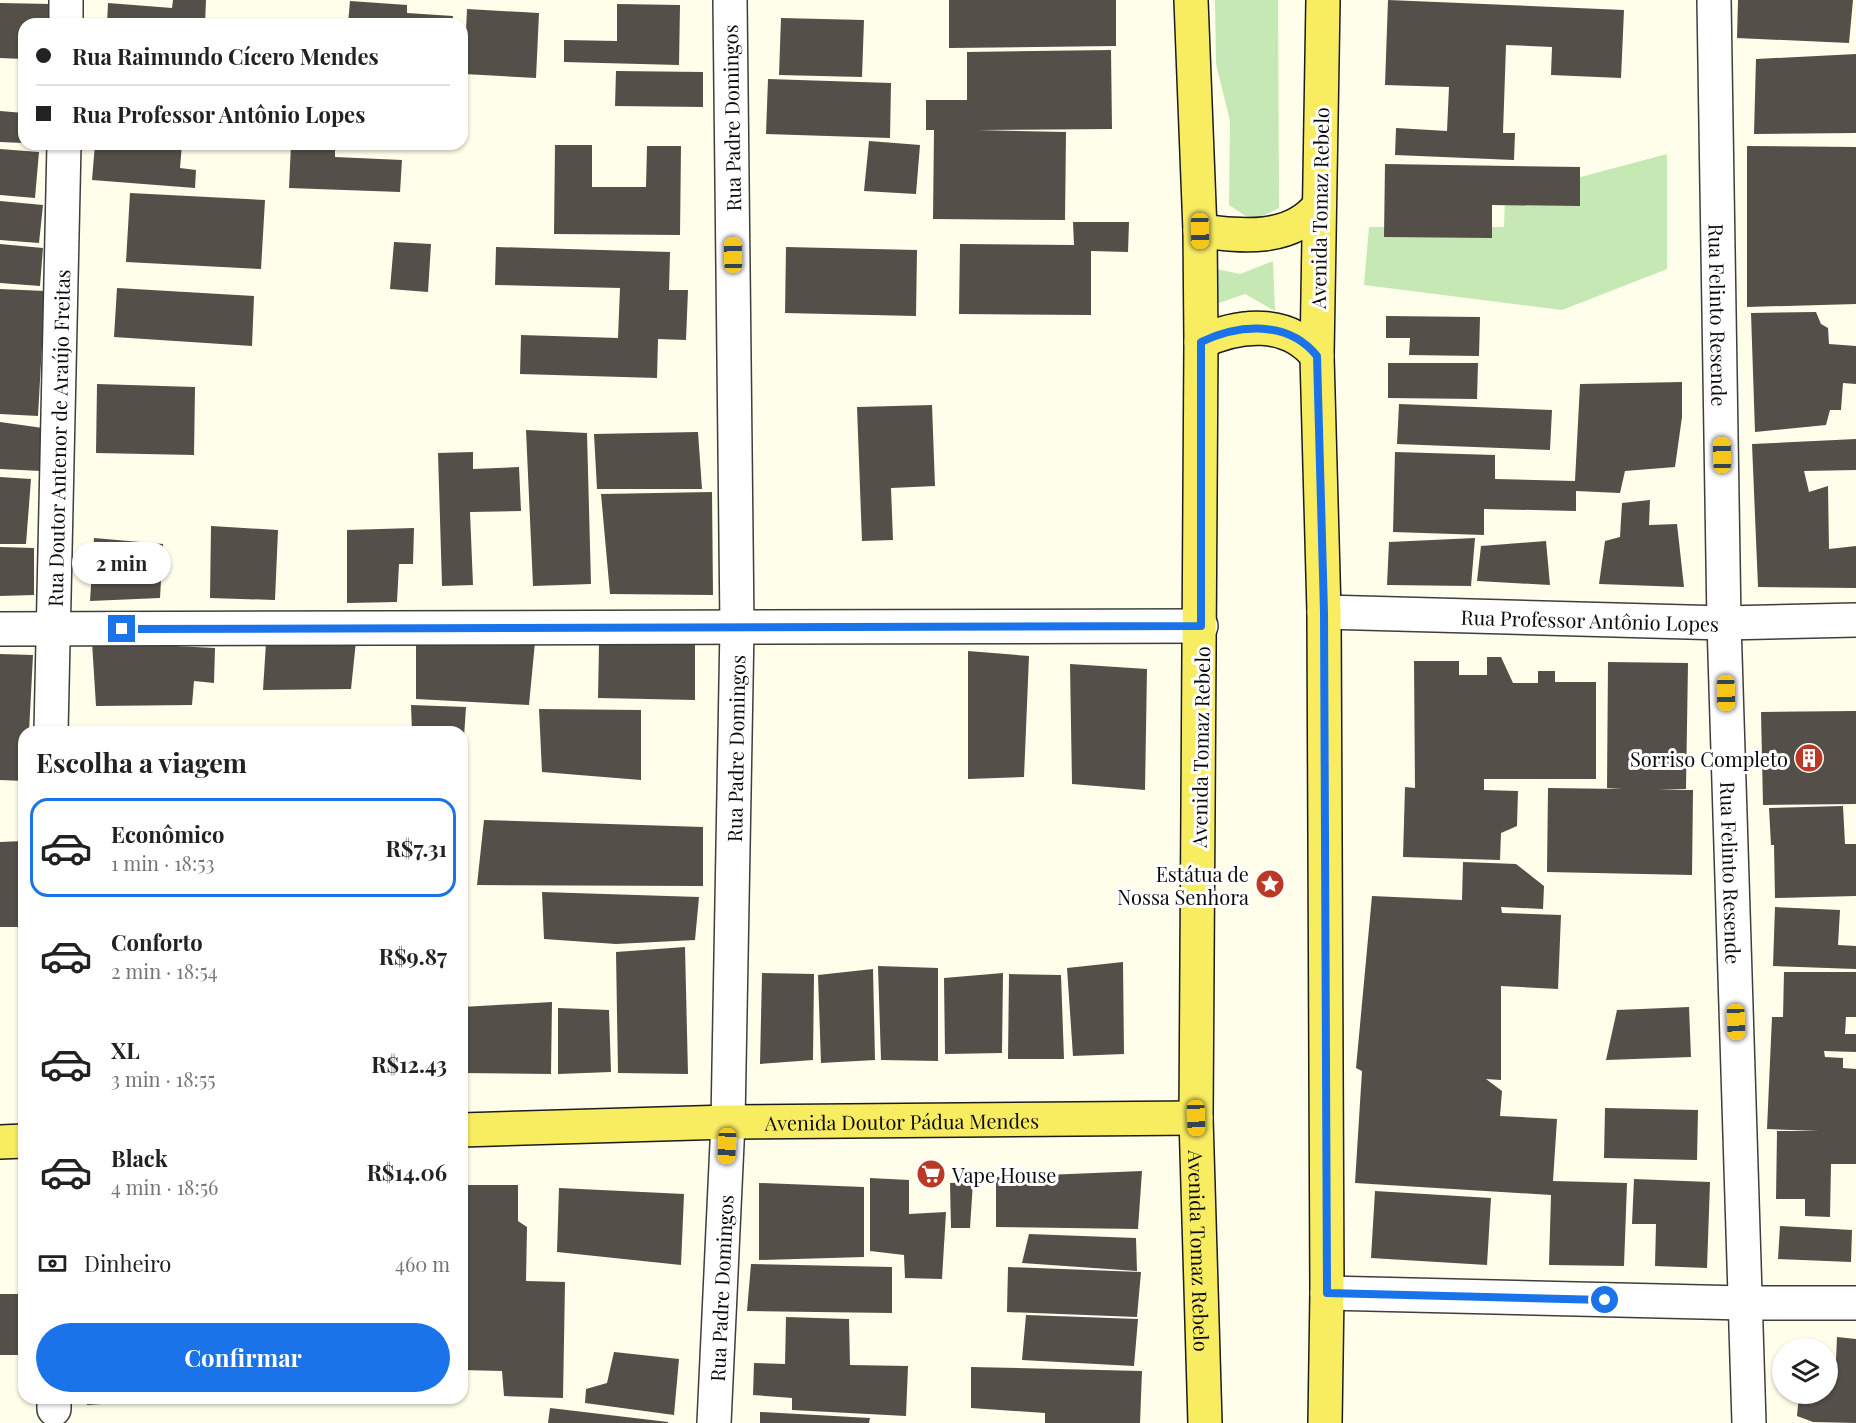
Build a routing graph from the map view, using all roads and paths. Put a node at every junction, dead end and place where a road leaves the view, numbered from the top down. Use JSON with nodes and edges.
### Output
{"nodes":[{"id":1,"x":66,"y":0,"type":"edge"},
{"id":2,"x":730,"y":0,"type":"edge"},
{"id":3,"x":1191,"y":0,"type":"edge"},
{"id":4,"x":1323,"y":0,"type":"edge"},
{"id":5,"x":1714,"y":0,"type":"edge"},
{"id":6,"x":66,"y":18,"type":"edge"},
{"id":7,"x":64,"y":150,"type":"edge"},
{"id":8,"x":1319,"y":206,"type":"junction"},
{"id":9,"x":1200,"y":231,"type":"junction"},
{"id":10,"x":1201,"y":342,"type":"junction"},
{"id":11,"x":1317,"y":356,"type":"junction"},
{"id":12,"x":1324,"y":612,"type":"junction"},
{"id":13,"x":1856,"y":620,"type":"edge"},
{"id":14,"x":1724,"y":623,"type":"junction"},
{"id":15,"x":1201,"y":626,"type":"junction"},
{"id":16,"x":737,"y":627,"type":"junction"},
{"id":17,"x":0,"y":629,"type":"edge"},
{"id":18,"x":51,"y":629,"type":"junction"},
{"id":19,"x":51,"y":726,"type":"edge"},
{"id":20,"x":1196,"y":1118,"type":"junction"},
{"id":21,"x":728,"y":1122,"type":"junction"},
{"id":22,"x":468,"y":1130,"type":"edge"},
{"id":23,"x":18,"y":1141,"type":"edge"},
{"id":24,"x":0,"y":1142,"type":"edge"},
{"id":25,"x":1327,"y":1293,"type":"junction"},
{"id":26,"x":1744,"y":1303,"type":"junction"},
{"id":27,"x":1856,"y":1303,"type":"edge"},
{"id":28,"x":714,"y":1423,"type":"edge"},
{"id":29,"x":1205,"y":1423,"type":"edge"},
{"id":30,"x":1325,"y":1423,"type":"edge"},
{"id":31,"x":1749,"y":1423,"type":"edge"}],
"edges":[{"from":1,"to":6,"type":"street"},
{"from":2,"to":16,"type":"street","name":"Rua Padre Domingos"},
{"from":3,"to":9,"type":"main road","name":"Avenida Tomaz Rebelo"},
{"from":4,"to":8,"type":"main road","name":"Avenida Tomaz Rebelo"},
{"from":5,"to":14,"type":"street","name":"Rua Felinto Resende"},
{"from":7,"to":18,"type":"street","name":"Rua Doutor Antenor de Araújo Freitas"},
{"from":8,"to":9,"type":"main road"},
{"from":8,"to":11,"type":"main road","name":"Avenida Tomaz Rebelo"},
{"from":9,"to":10,"type":"main road","name":"Avenida Tomaz Rebelo"},
{"from":10,"to":11,"type":"main road"},
{"from":10,"to":15,"type":"main road","name":"Avenida Tomaz Rebelo"},
{"from":11,"to":12,"type":"main road","name":"Avenida Tomaz Rebelo"},
{"from":12,"to":14,"type":"street","name":"Rua Professor Antônio Lopes"},
{"from":12,"to":25,"type":"main road","name":"Avenida Tomaz Rebelo"},
{"from":13,"to":14,"type":"street","name":"Rua Professor Antônio Lopes"},
{"from":14,"to":26,"type":"street","name":"Rua Felinto Resende"},
{"from":15,"to":16,"type":"street"},
{"from":15,"to":20,"type":"main road","name":"Avenida Tomaz Rebelo"},
{"from":16,"to":18,"type":"street"},
{"from":16,"to":21,"type":"street","name":"Rua Padre Domingos"},
{"from":17,"to":18,"type":"street"},
{"from":18,"to":19,"type":"street","name":"Rua Doutor Antenor de Araújo Freitas"},
{"from":20,"to":21,"type":"main road","name":"Avenida Doutor Pádua Mendes"},
{"from":20,"to":29,"type":"main road","name":"Avenida Tomaz Rebelo"},
{"from":21,"to":22,"type":"main road","name":"Avenida Doutor Pádua Mendes"},
{"from":21,"to":28,"type":"street","name":"Rua Padre Domingos"},
{"from":23,"to":24,"type":"main road"},
{"from":25,"to":26,"type":"street"},
{"from":25,"to":30,"type":"main road","name":"Avenida Tomaz Rebelo"},
{"from":26,"to":27,"type":"street"},
{"from":26,"to":31,"type":"street","name":"Rua Felinto Resende"}]}
